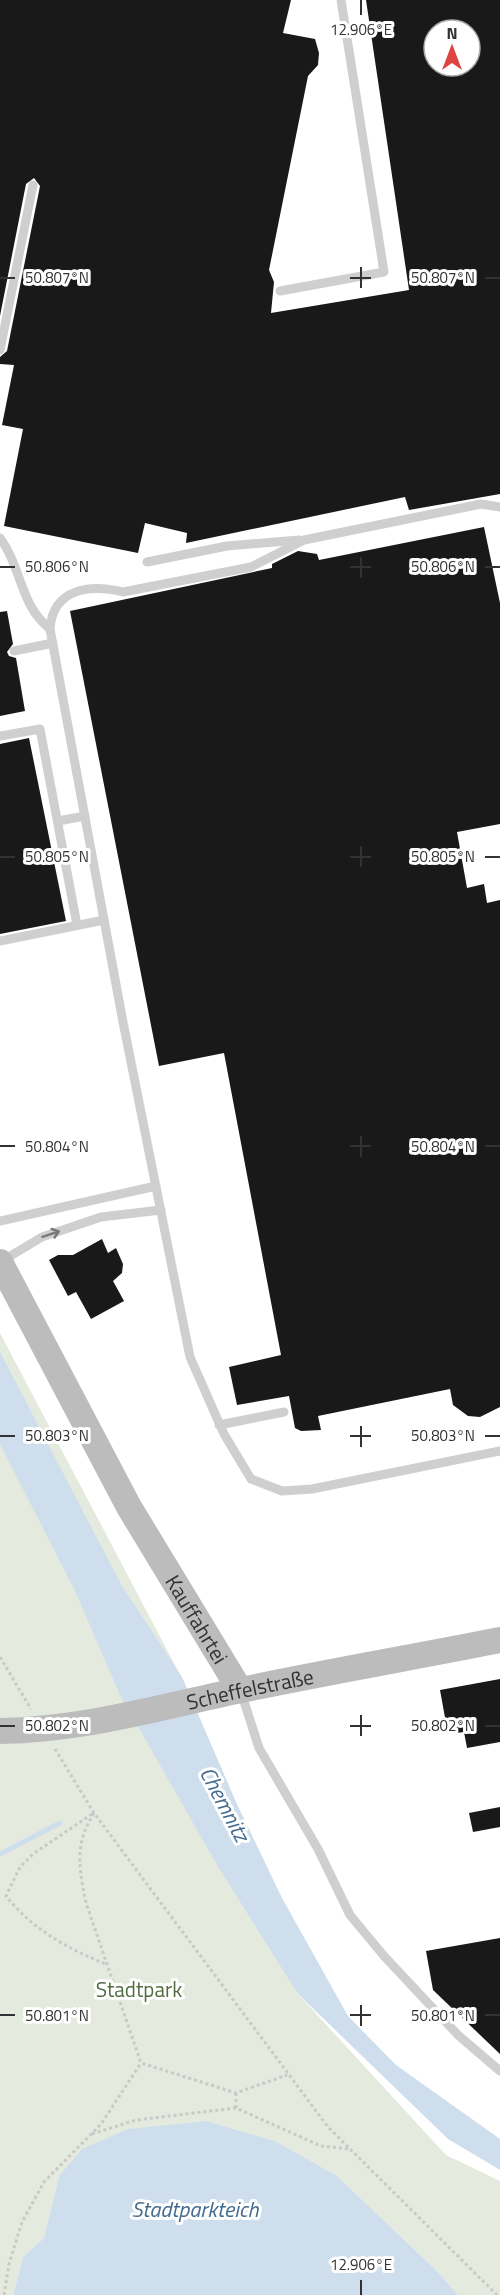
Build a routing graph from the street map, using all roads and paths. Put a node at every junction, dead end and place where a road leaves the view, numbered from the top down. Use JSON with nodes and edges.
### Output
{"nodes":[{"id":1,"x":341,"y":0,"type":"edge"},
{"id":2,"x":33,"y":185,"type":"dead end"},
{"id":3,"x":280,"y":291,"type":"dead end"},
{"id":4,"x":0,"y":350,"type":"edge"},
{"id":5,"x":500,"y":507,"type":"edge"},
{"id":6,"x":0,"y":538,"type":"edge"},
{"id":7,"x":304,"y":540,"type":"junction"},
{"id":8,"x":147,"y":562,"type":"dead end"},
{"id":9,"x":50,"y":629,"type":"junction"},
{"id":10,"x":53,"y":643,"type":"junction"},
{"id":11,"x":14,"y":651,"type":"dead end"},
{"id":12,"x":0,"y":736,"type":"edge"},
{"id":13,"x":85,"y":816,"type":"junction"},
{"id":14,"x":58,"y":821,"type":"junction"},
{"id":15,"x":104,"y":920,"type":"junction"},
{"id":16,"x":77,"y":925,"type":"junction"},
{"id":17,"x":0,"y":940,"type":"edge"},
{"id":18,"x":156,"y":1186,"type":"junction"},
{"id":19,"x":160,"y":1210,"type":"junction"},
{"id":20,"x":0,"y":1221,"type":"edge"},
{"id":21,"x":0,"y":1263,"type":"edge"},
{"id":22,"x":284,"y":1412,"type":"dead end"},
{"id":23,"x":219,"y":1425,"type":"junction"},
{"id":24,"x":500,"y":1450,"type":"edge"},
{"id":25,"x":500,"y":1640,"type":"edge"},
{"id":26,"x":0,"y":1657,"type":"edge"},
{"id":27,"x":240,"y":1690,"type":"junction"},
{"id":28,"x":44,"y":1730,"type":"junction"},
{"id":29,"x":0,"y":1731,"type":"edge"},
{"id":30,"x":94,"y":1813,"type":"junction"},
{"id":31,"x":106,"y":1964,"type":"junction"},
{"id":32,"x":141,"y":2063,"type":"junction"},
{"id":33,"x":500,"y":2071,"type":"edge"},
{"id":34,"x":287,"y":2074,"type":"junction"},
{"id":35,"x":236,"y":2093,"type":"junction"},
{"id":36,"x":236,"y":2108,"type":"junction"},
{"id":37,"x":90,"y":2134,"type":"junction"},
{"id":38,"x":350,"y":2149,"type":"junction"},
{"id":39,"x":4,"y":2295,"type":"edge"},
{"id":40,"x":497,"y":2295,"type":"edge"}],
"edges":[{"from":1,"to":3,"type":"lane"},
{"from":2,"to":4,"type":"lane"},
{"from":5,"to":7,"type":"lane"},
{"from":6,"to":9,"type":"lane"},
{"from":7,"to":8,"type":"lane"},
{"from":7,"to":9,"type":"lane"},
{"from":9,"to":10,"type":"lane"},
{"from":10,"to":11,"type":"lane"},
{"from":10,"to":13,"type":"lane"},
{"from":12,"to":14,"type":"lane"},
{"from":13,"to":14,"type":"lane"},
{"from":13,"to":15,"type":"lane"},
{"from":14,"to":16,"type":"lane"},
{"from":15,"to":16,"type":"lane"},
{"from":15,"to":18,"type":"lane"},
{"from":16,"to":17,"type":"lane"},
{"from":18,"to":19,"type":"lane"},
{"from":18,"to":20,"type":"lane"},
{"from":21,"to":19,"type":"lane","one_way":true},
{"from":19,"to":23,"type":"lane"},
{"from":21,"to":27,"type":"main road","name":"Kauffahrtei"},
{"from":22,"to":23,"type":"lane"},
{"from":23,"to":24,"type":"lane"},
{"from":25,"to":27,"type":"main road","name":"Scheffelstraße"},
{"from":26,"to":28,"type":"path"},
{"from":27,"to":28,"type":"main road","name":"Scheffelstraße"},
{"from":27,"to":33,"type":"lane","name":"Kauffahrtei"},
{"from":28,"to":29,"type":"main road","name":"Scheffelstraße"},
{"from":28,"to":30,"type":"path"},
{"from":30,"to":31,"type":"path"},
{"from":30,"to":31,"type":"path"},
{"from":30,"to":34,"type":"path"},
{"from":31,"to":32,"type":"path"},
{"from":32,"to":35,"type":"path"},
{"from":32,"to":37,"type":"path"},
{"from":34,"to":35,"type":"path"},
{"from":34,"to":38,"type":"path"},
{"from":35,"to":36,"type":"path"},
{"from":36,"to":37,"type":"path"},
{"from":36,"to":38,"type":"path"},
{"from":37,"to":39,"type":"path"},
{"from":38,"to":40,"type":"path"}]}
